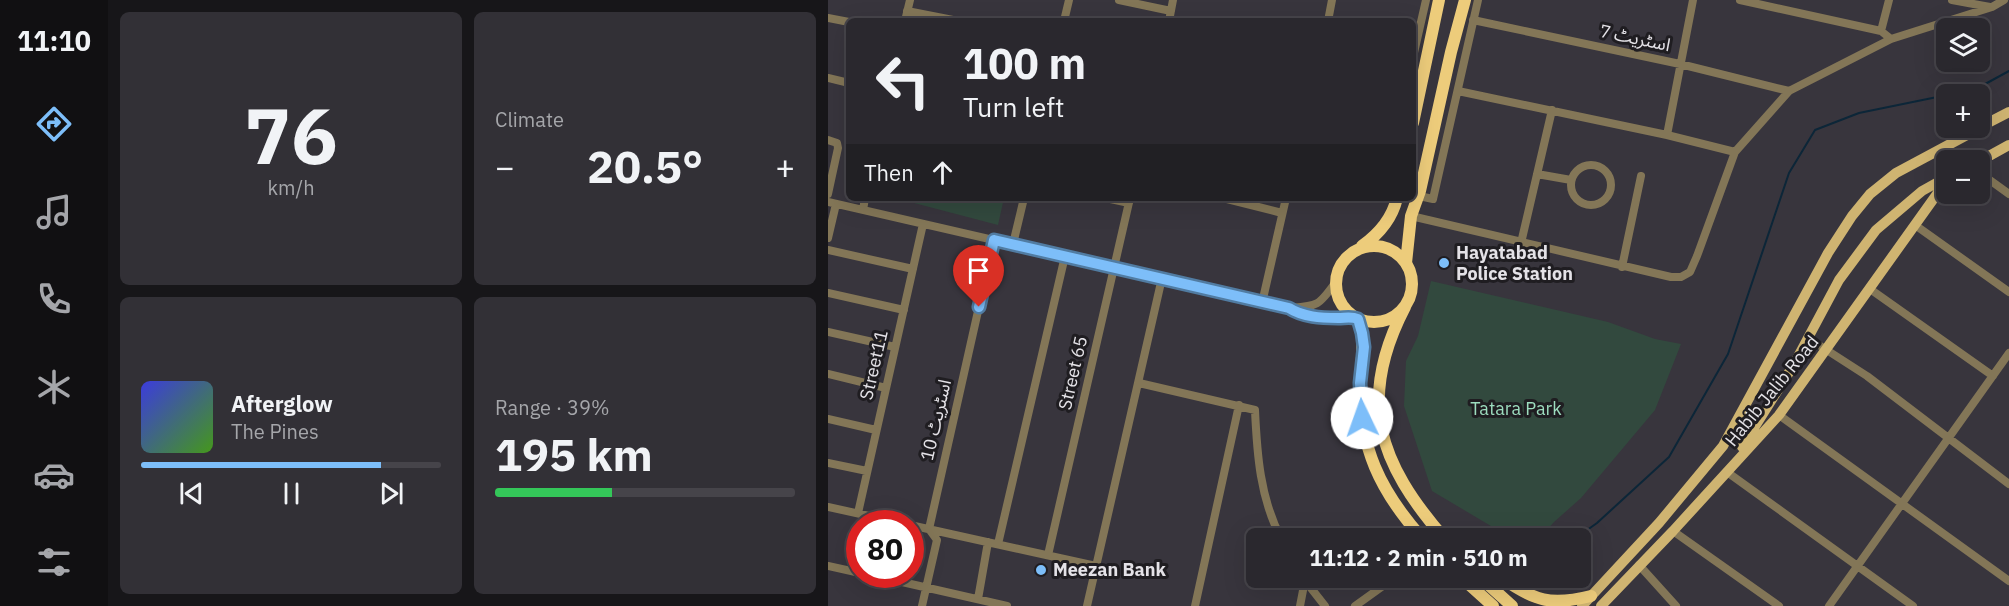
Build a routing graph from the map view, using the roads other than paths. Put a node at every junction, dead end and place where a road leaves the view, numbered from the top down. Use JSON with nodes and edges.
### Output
{"nodes":[{"id":1,"x":910,"y":0,"type":"edge"},
{"id":2,"x":1069,"y":0,"type":"edge"},
{"id":3,"x":1119,"y":0,"type":"edge"},
{"id":4,"x":1173,"y":0,"type":"edge"},
{"id":5,"x":1332,"y":0,"type":"edge"},
{"id":6,"x":1426,"y":0,"type":"edge"},
{"id":7,"x":1439,"y":0,"type":"edge"},
{"id":8,"x":1465,"y":0,"type":"edge"},
{"id":9,"x":1478,"y":0,"type":"edge"},
{"id":10,"x":1693,"y":0,"type":"edge"},
{"id":11,"x":1740,"y":0,"type":"edge"},
{"id":12,"x":1889,"y":0,"type":"edge"},
{"id":13,"x":1952,"y":0,"type":"edge"},
{"id":14,"x":2004,"y":0,"type":"edge"},
{"id":15,"x":1992,"y":3,"type":"edge"},
{"id":16,"x":907,"y":11,"type":"junction"},
{"id":17,"x":1171,"y":11,"type":"junction"},
{"id":18,"x":828,"y":18,"type":"edge"},
{"id":19,"x":906,"y":18,"type":"edge"},
{"id":20,"x":943,"y":18,"type":"edge"},
{"id":21,"x":1065,"y":18,"type":"edge"},
{"id":22,"x":1170,"y":18,"type":"edge"},
{"id":23,"x":1329,"y":18,"type":"edge"},
{"id":24,"x":1473,"y":20,"type":"junction"},
{"id":25,"x":846,"y":21,"type":"edge"},
{"id":26,"x":1881,"y":31,"type":"junction"},
{"id":27,"x":1891,"y":39,"type":"junction"},
{"id":28,"x":1416,"y":44,"type":"edge"},
{"id":29,"x":1680,"y":64,"type":"junction"},
{"id":30,"x":828,"y":78,"type":"edge"},
{"id":31,"x":846,"y":82,"type":"edge"},
{"id":32,"x":1458,"y":91,"type":"junction"},
{"id":33,"x":1790,"y":91,"type":"junction"},
{"id":34,"x":1416,"y":109,"type":"edge"},
{"id":35,"x":1552,"y":110,"type":"junction"},
{"id":36,"x":2009,"y":111,"type":"edge"},
{"id":37,"x":1990,"y":121,"type":"edge"},
{"id":38,"x":1667,"y":135,"type":"junction"},
{"id":39,"x":1960,"y":138,"type":"edge"},
{"id":40,"x":828,"y":140,"type":"edge"},
{"id":41,"x":2009,"y":146,"type":"edge"},
{"id":42,"x":1735,"y":152,"type":"junction"},
{"id":43,"x":1990,"y":156,"type":"edge"},
{"id":44,"x":1537,"y":174,"type":"junction"},
{"id":45,"x":1641,"y":176,"type":"dead end"},
{"id":46,"x":1571,"y":180,"type":"junction"},
{"id":47,"x":1990,"y":180,"type":"edge"},
{"id":48,"x":1936,"y":184,"type":"edge"},
{"id":49,"x":828,"y":194,"type":"edge"},
{"id":50,"x":1936,"y":194,"type":"edge"},
{"id":51,"x":2009,"y":194,"type":"edge"},
{"id":52,"x":1419,"y":196,"type":"junction"},
{"id":53,"x":864,"y":201,"type":"edge"},
{"id":54,"x":1023,"y":201,"type":"edge"},
{"id":55,"x":1129,"y":201,"type":"edge"},
{"id":56,"x":1235,"y":201,"type":"edge"},
{"id":57,"x":1285,"y":201,"type":"edge"},
{"id":58,"x":1396,"y":201,"type":"edge"},
{"id":59,"x":832,"y":203,"type":"edge"},
{"id":60,"x":863,"y":210,"type":"junction"},
{"id":61,"x":1282,"y":213,"type":"junction"},
{"id":62,"x":1411,"y":216,"type":"junction"},
{"id":63,"x":923,"y":224,"type":"junction"},
{"id":64,"x":1915,"y":225,"type":"junction"},
{"id":65,"x":828,"y":238,"type":"edge"},
{"id":66,"x":994,"y":240,"type":"junction"},
{"id":67,"x":1521,"y":243,"type":"junction"},
{"id":68,"x":1013,"y":244,"type":"junction"},
{"id":69,"x":1359,"y":249,"type":"junction"},
{"id":70,"x":828,"y":250,"type":"edge"},
{"id":71,"x":1065,"y":256,"type":"junction"},
{"id":72,"x":1406,"y":263,"type":"junction"},
{"id":73,"x":1622,"y":267,"type":"junction"},
{"id":74,"x":1115,"y":268,"type":"junction"},
{"id":75,"x":913,"y":269,"type":"junction"},
{"id":76,"x":1162,"y":278,"type":"junction"},
{"id":77,"x":1335,"y":283,"type":"junction"},
{"id":78,"x":1870,"y":288,"type":"junction"},
{"id":79,"x":2009,"y":292,"type":"edge"},
{"id":80,"x":828,"y":293,"type":"edge"},
{"id":81,"x":1262,"y":303,"type":"junction"},
{"id":82,"x":1404,"y":307,"type":"junction"},
{"id":83,"x":1289,"y":308,"type":"junction"},
{"id":84,"x":904,"y":310,"type":"junction"},
{"id":85,"x":1356,"y":318,"type":"junction"},
{"id":86,"x":828,"y":332,"type":"edge"},
{"id":87,"x":1808,"y":338,"type":"junction"},
{"id":88,"x":895,"y":347,"type":"junction"},
{"id":89,"x":1827,"y":350,"type":"junction"},
{"id":90,"x":2009,"y":353,"type":"edge"},
{"id":91,"x":828,"y":375,"type":"edge"},
{"id":92,"x":1993,"y":376,"type":"junction"},
{"id":93,"x":1139,"y":383,"type":"junction"},
{"id":94,"x":886,"y":388,"type":"junction"},
{"id":95,"x":1239,"y":405,"type":"junction"},
{"id":96,"x":1779,"y":415,"type":"junction"},
{"id":97,"x":828,"y":419,"type":"edge"},
{"id":98,"x":876,"y":430,"type":"junction"},
{"id":99,"x":1728,"y":436,"type":"junction"},
{"id":100,"x":1948,"y":438,"type":"junction"},
{"id":101,"x":1745,"y":443,"type":"junction"},
{"id":102,"x":828,"y":463,"type":"edge"},
{"id":103,"x":867,"y":471,"type":"junction"},
{"id":104,"x":1727,"y":472,"type":"junction"},
{"id":105,"x":2009,"y":484,"type":"edge"},
{"id":106,"x":1901,"y":504,"type":"junction"},
{"id":107,"x":828,"y":507,"type":"edge"},
{"id":108,"x":859,"y":510,"type":"edge"},
{"id":109,"x":846,"y":511,"type":"edge"},
{"id":110,"x":924,"y":528,"type":"edge"},
{"id":111,"x":1276,"y":528,"type":"edge"},
{"id":112,"x":1414,"y":528,"type":"edge"},
{"id":113,"x":1435,"y":528,"type":"edge"},
{"id":114,"x":929,"y":529,"type":"junction"},
{"id":115,"x":1673,"y":531,"type":"junction"},
{"id":116,"x":988,"y":542,"type":"junction"},
{"id":117,"x":998,"y":544,"type":"junction"},
{"id":118,"x":1048,"y":555,"type":"junction"},
{"id":119,"x":1640,"y":565,"type":"junction"},
{"id":120,"x":828,"y":566,"type":"edge"},
{"id":121,"x":1096,"y":566,"type":"junction"},
{"id":122,"x":1857,"y":566,"type":"junction"},
{"id":123,"x":846,"y":570,"type":"edge"},
{"id":124,"x":2009,"y":581,"type":"edge"},
{"id":125,"x":926,"y":588,"type":"junction"},
{"id":126,"x":1303,"y":588,"type":"edge"},
{"id":127,"x":1311,"y":588,"type":"edge"},
{"id":128,"x":1380,"y":588,"type":"edge"},
{"id":129,"x":1474,"y":588,"type":"edge"},
{"id":130,"x":1491,"y":588,"type":"edge"},
{"id":131,"x":1517,"y":588,"type":"edge"},
{"id":132,"x":1591,"y":596,"type":"junction"},
{"id":133,"x":978,"y":599,"type":"junction"},
{"id":134,"x":922,"y":606,"type":"edge"},
{"id":135,"x":1007,"y":606,"type":"edge"},
{"id":136,"x":1087,"y":606,"type":"edge"},
{"id":137,"x":1195,"y":606,"type":"edge"},
{"id":138,"x":1300,"y":606,"type":"edge"},
{"id":139,"x":1325,"y":606,"type":"edge"},
{"id":140,"x":1355,"y":606,"type":"edge"},
{"id":141,"x":1493,"y":606,"type":"edge"},
{"id":142,"x":1512,"y":606,"type":"edge"},
{"id":143,"x":1582,"y":606,"type":"edge"},
{"id":144,"x":1601,"y":606,"type":"edge"},
{"id":145,"x":1676,"y":606,"type":"edge"},
{"id":146,"x":1779,"y":606,"type":"edge"},
{"id":147,"x":1829,"y":606,"type":"edge"},
{"id":148,"x":1913,"y":606,"type":"edge"}],
"edges":[{"from":1,"to":16,"type":"street"},
{"from":2,"to":21,"type":"street"},
{"from":3,"to":17,"type":"street"},
{"from":4,"to":17,"type":"street"},
{"from":5,"to":23,"type":"street"},
{"from":6,"to":28,"type":"street"},
{"from":7,"to":34,"type":"highway"},
{"from":8,"to":52,"type":"highway"},
{"from":9,"to":24,"type":"street"},
{"from":10,"to":29,"type":"street"},
{"from":11,"to":26,"type":"street"},
{"from":12,"to":26,"type":"street"},
{"from":13,"to":15,"type":"street"},
{"from":14,"to":15,"type":"street"},
{"from":15,"to":27,"type":"street"},
{"from":16,"to":19,"type":"street"},
{"from":16,"to":20,"type":"street"},
{"from":17,"to":22,"type":"street"},
{"from":18,"to":25,"type":"street"},
{"from":24,"to":29,"type":"street","name":"اسٹریٹ 7"},
{"from":24,"to":32,"type":"street"},
{"from":26,"to":27,"type":"street"},
{"from":27,"to":33,"type":"street"},
{"from":29,"to":33,"type":"street","name":"اسٹریٹ 7"},
{"from":29,"to":38,"type":"street"},
{"from":30,"to":31,"type":"street"},
{"from":32,"to":35,"type":"street"},
{"from":32,"to":52,"type":"street"},
{"from":33,"to":42,"type":"street"},
{"from":35,"to":38,"type":"street"},
{"from":35,"to":44,"type":"street"},
{"from":36,"to":37,"type":"main road"},
{"from":38,"to":42,"type":"street"},
{"from":39,"to":99,"type":"main road"},
{"from":40,"to":49,"type":"street"},
{"from":41,"to":43,"type":"main road"},
{"from":42,"to":73,"type":"street"},
{"from":44,"to":46,"type":"street"},
{"from":44,"to":67,"type":"street"},
{"from":45,"to":73,"type":"street"},
{"from":46,"to":46,"type":"street"},
{"from":47,"to":51,"type":"street"},
{"from":48,"to":87,"type":"main road"},
{"from":50,"to":64,"type":"main road","name":"Habib Jalib Road"},
{"from":52,"to":62,"type":"highway"},
{"from":53,"to":60,"type":"street"},
{"from":54,"to":68,"type":"street"},
{"from":55,"to":74,"type":"street","name":"Street 65"},
{"from":56,"to":61,"type":"street"},
{"from":57,"to":61,"type":"street"},
{"from":58,"to":69,"type":"highway"},
{"from":59,"to":60,"type":"street"},
{"from":59,"to":65,"type":"street"},
{"from":60,"to":63,"type":"street"},
{"from":61,"to":81,"type":"street"},
{"from":62,"to":67,"type":"street"},
{"from":62,"to":72,"type":"highway"},
{"from":63,"to":66,"type":"street"},
{"from":63,"to":75,"type":"street","name":"Street11"},
{"from":64,"to":78,"type":"main road","name":"Habib Jalib Road"},
{"from":64,"to":79,"type":"street"},
{"from":66,"to":68,"type":"street"},
{"from":66,"to":114,"type":"street","name":"اسٹریٹ 10"},
{"from":67,"to":73,"type":"street"},
{"from":68,"to":71,"type":"street"},
{"from":69,"to":72,"type":"highway"},
{"from":69,"to":77,"type":"highway"},
{"from":70,"to":75,"type":"street"},
{"from":71,"to":74,"type":"street"},
{"from":71,"to":117,"type":"street"},
{"from":72,"to":82,"type":"highway"},
{"from":74,"to":76,"type":"street"},
{"from":74,"to":118,"type":"street","name":"Street 65"},
{"from":75,"to":84,"type":"street","name":"Street11"},
{"from":76,"to":81,"type":"street"},
{"from":76,"to":93,"type":"street"},
{"from":77,"to":83,"type":"street"},
{"from":77,"to":85,"type":"highway"},
{"from":78,"to":89,"type":"main road","name":"Habib Jalib Road"},
{"from":78,"to":92,"type":"street"},
{"from":80,"to":84,"type":"street"},
{"from":81,"to":83,"type":"street"},
{"from":82,"to":85,"type":"highway"},
{"from":82,"to":113,"type":"highway"},
{"from":83,"to":85,"type":"street"},
{"from":84,"to":88,"type":"street","name":"Street11"},
{"from":85,"to":112,"type":"highway"},
{"from":86,"to":88,"type":"street"},
{"from":87,"to":89,"type":"street"},
{"from":87,"to":101,"type":"main road"},
{"from":88,"to":94,"type":"street","name":"Street11"},
{"from":89,"to":96,"type":"main road","name":"Habib Jalib Road"},
{"from":89,"to":100,"type":"street"},
{"from":90,"to":92,"type":"street"},
{"from":91,"to":94,"type":"street"},
{"from":92,"to":100,"type":"street"},
{"from":93,"to":95,"type":"street"},
{"from":93,"to":121,"type":"street"},
{"from":94,"to":98,"type":"street","name":"Street11"},
{"from":95,"to":111,"type":"street"},
{"from":95,"to":137,"type":"street"},
{"from":96,"to":104,"type":"main road","name":"Habib Jalib Road"},
{"from":96,"to":106,"type":"street"},
{"from":97,"to":98,"type":"street"},
{"from":98,"to":103,"type":"street","name":"Street11"},
{"from":99,"to":101,"type":"main road"},
{"from":99,"to":132,"type":"main road"},
{"from":100,"to":105,"type":"street"},
{"from":100,"to":106,"type":"street"},
{"from":101,"to":104,"type":"main road"},
{"from":102,"to":103,"type":"street"},
{"from":103,"to":108,"type":"street","name":"Street11"},
{"from":104,"to":115,"type":"main road","name":"Habib Jalib Road"},
{"from":104,"to":122,"type":"street"},
{"from":106,"to":122,"type":"street"},
{"from":106,"to":124,"type":"street"},
{"from":107,"to":109,"type":"street"},
{"from":110,"to":114,"type":"street"},
{"from":114,"to":116,"type":"street"},
{"from":114,"to":125,"type":"street","name":"اسٹریٹ 10"},
{"from":115,"to":119,"type":"main road","name":"Habib Jalib Road"},
{"from":115,"to":146,"type":"street"},
{"from":116,"to":117,"type":"street"},
{"from":116,"to":133,"type":"street"},
{"from":117,"to":118,"type":"street"},
{"from":118,"to":121,"type":"street"},
{"from":119,"to":144,"type":"main road","name":"Habib Jalib Road"},
{"from":119,"to":145,"type":"street"},
{"from":120,"to":123,"type":"street"},
{"from":121,"to":136,"type":"street"},
{"from":122,"to":147,"type":"street"},
{"from":122,"to":148,"type":"street"},
{"from":125,"to":133,"type":"street"},
{"from":125,"to":134,"type":"street","name":"اسٹریٹ 10"},
{"from":126,"to":138,"type":"street"},
{"from":127,"to":139,"type":"street"},
{"from":128,"to":140,"type":"street"},
{"from":129,"to":141,"type":"highway"},
{"from":130,"to":142,"type":"highway"},
{"from":131,"to":132,"type":"highway"},
{"from":132,"to":143,"type":"main road"},
{"from":133,"to":135,"type":"street"}]}
